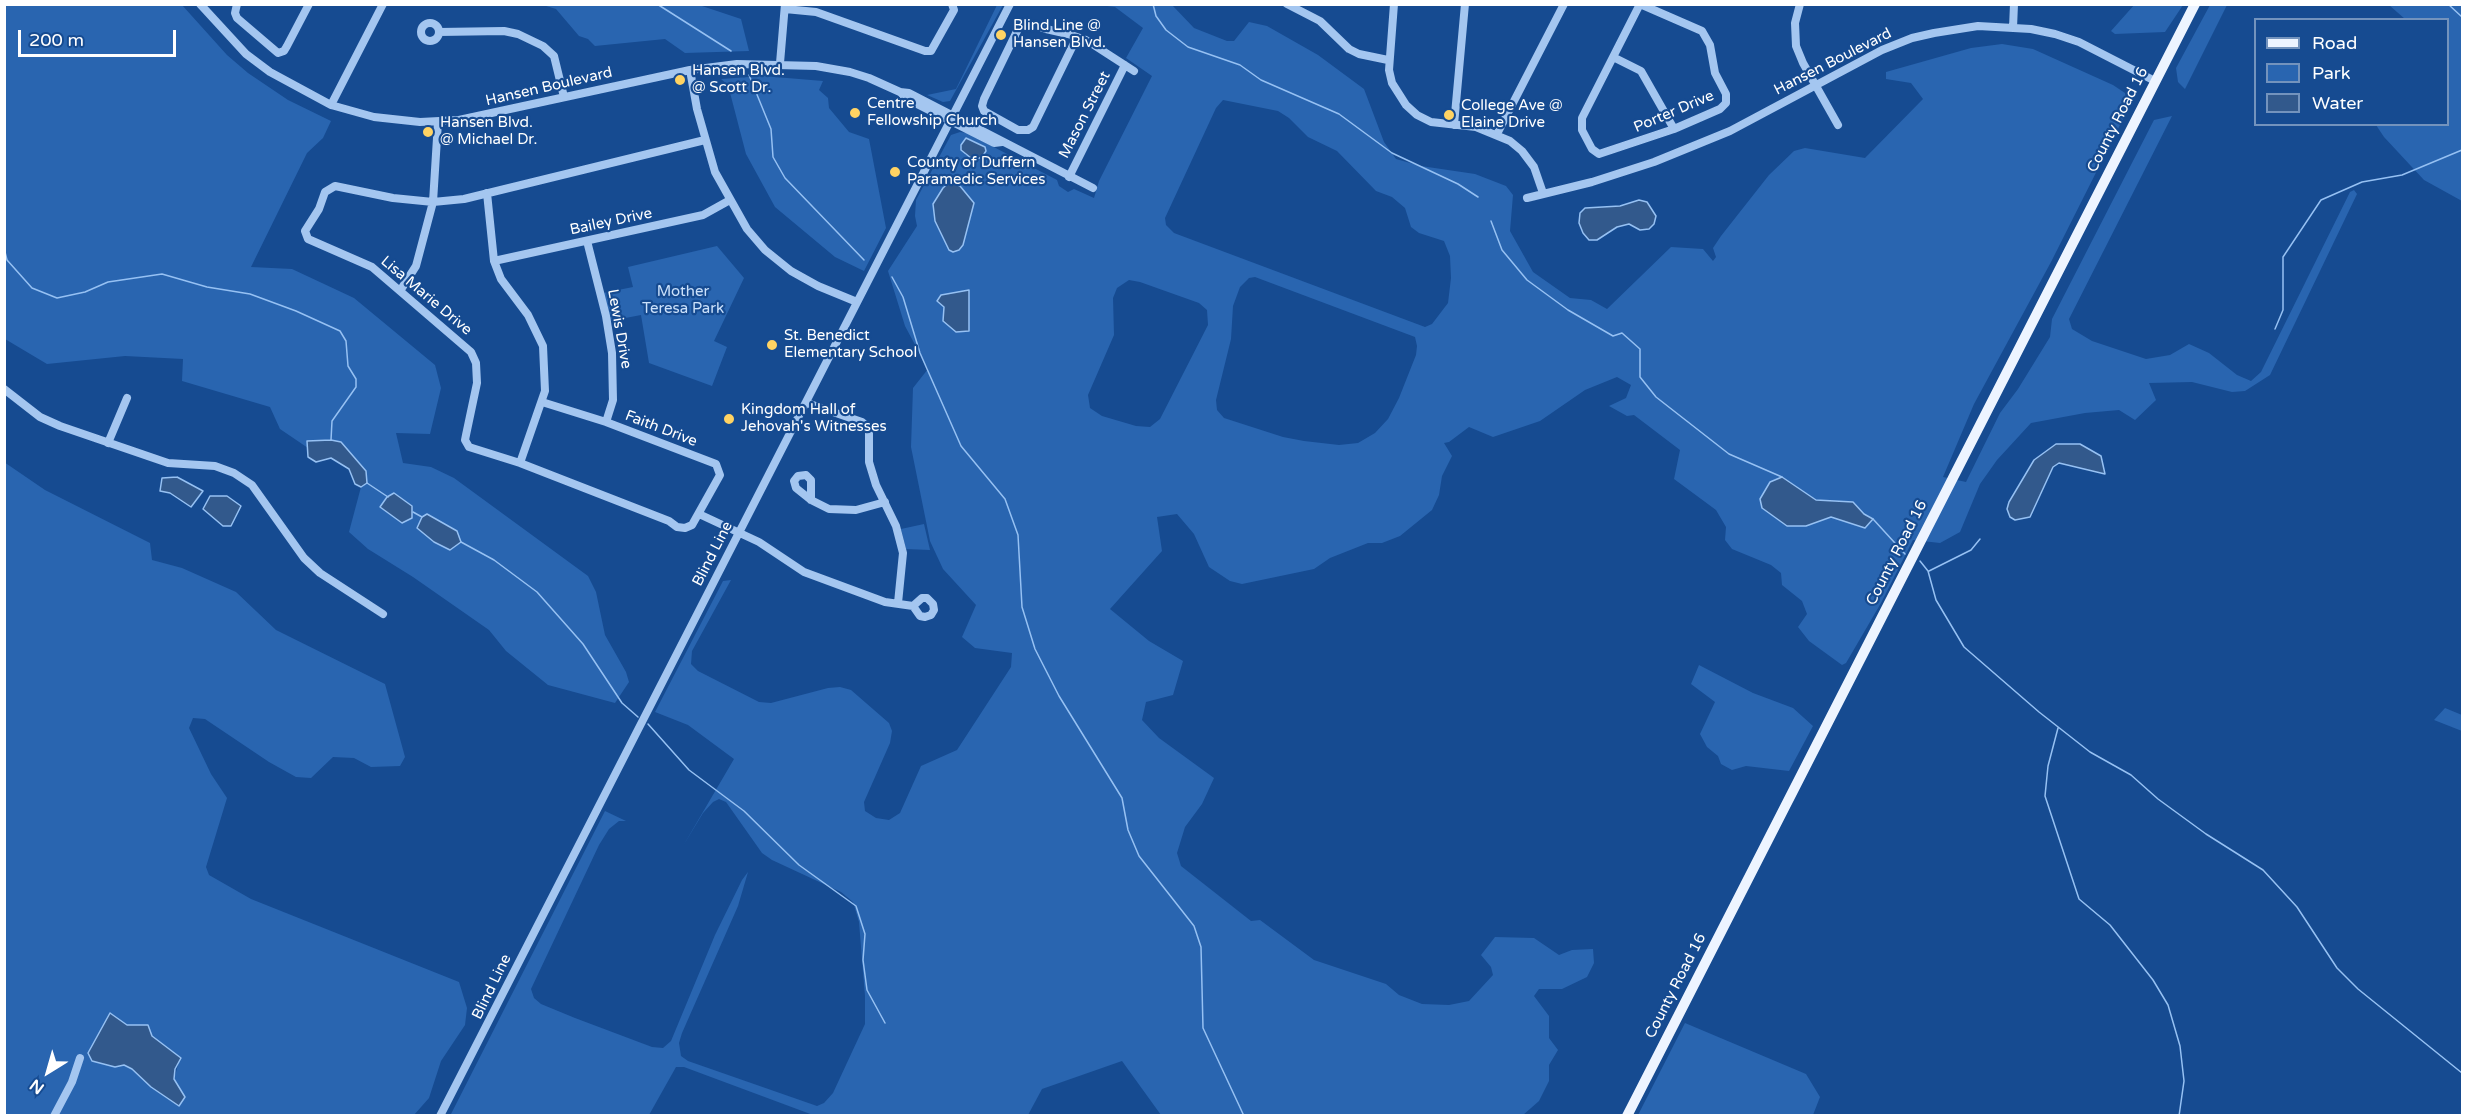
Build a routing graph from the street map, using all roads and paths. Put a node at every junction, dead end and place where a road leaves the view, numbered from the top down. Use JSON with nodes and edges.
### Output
{"nodes":[{"id":1,"x":200,"y":4,"type":"edge"},
{"id":2,"x":237,"y":4,"type":"edge"},
{"id":3,"x":309,"y":4,"type":"edge"},
{"id":4,"x":383,"y":4,"type":"edge"},
{"id":5,"x":952,"y":4,"type":"edge"},
{"id":6,"x":1010,"y":4,"type":"edge"},
{"id":7,"x":1287,"y":4,"type":"edge"},
{"id":8,"x":1395,"y":4,"type":"edge"},
{"id":9,"x":1465,"y":4,"type":"edge"},
{"id":10,"x":1564,"y":4,"type":"edge"},
{"id":11,"x":1640,"y":4,"type":"edge"},
{"id":12,"x":1800,"y":4,"type":"edge"},
{"id":13,"x":2014,"y":4,"type":"edge"},
{"id":14,"x":2195,"y":4,"type":"edge"},
{"id":15,"x":785,"y":7,"type":"edge"},
{"id":16,"x":1305,"y":8,"type":"edge"},
{"id":17,"x":2013,"y":28,"type":"junction"},
{"id":18,"x":439,"y":32,"type":"dead end"},
{"id":19,"x":1077,"y":37,"type":"junction"},
{"id":20,"x":1613,"y":57,"type":"junction"},
{"id":21,"x":1388,"y":60,"type":"junction"},
{"id":22,"x":780,"y":63,"type":"junction"},
{"id":23,"x":1125,"y":65,"type":"junction"},
{"id":24,"x":690,"y":70,"type":"junction"},
{"id":25,"x":1134,"y":71,"type":"dead end"},
{"id":26,"x":2155,"y":81,"type":"junction"},
{"id":27,"x":1815,"y":84,"type":"junction"},
{"id":28,"x":564,"y":97,"type":"junction"},
{"id":29,"x":331,"y":105,"type":"junction"},
{"id":30,"x":953,"y":118,"type":"junction"},
{"id":31,"x":438,"y":122,"type":"junction"},
{"id":32,"x":1838,"y":124,"type":"dead end"},
{"id":33,"x":1454,"y":125,"type":"junction"},
{"id":34,"x":1674,"y":129,"type":"junction"},
{"id":35,"x":1497,"y":134,"type":"junction"},
{"id":36,"x":705,"y":140,"type":"junction"},
{"id":37,"x":1069,"y":177,"type":"junction"},
{"id":38,"x":1093,"y":188,"type":"dead end"},
{"id":39,"x":487,"y":193,"type":"junction"},
{"id":40,"x":1543,"y":193,"type":"junction"},
{"id":41,"x":1527,"y":198,"type":"dead end"},
{"id":42,"x":730,"y":200,"type":"junction"},
{"id":43,"x":434,"y":202,"type":"junction"},
{"id":44,"x":587,"y":241,"type":"junction"},
{"id":45,"x":494,"y":261,"type":"junction"},
{"id":46,"x":400,"y":291,"type":"junction"},
{"id":47,"x":857,"y":302,"type":"junction"},
{"id":48,"x":4,"y":389,"type":"edge"},
{"id":49,"x":127,"y":398,"type":"dead end"},
{"id":50,"x":543,"y":402,"type":"junction"},
{"id":51,"x":807,"y":403,"type":"junction"},
{"id":52,"x":606,"y":422,"type":"junction"},
{"id":53,"x":108,"y":443,"type":"junction"},
{"id":54,"x":520,"y":463,"type":"junction"},
{"id":55,"x":811,"y":500,"type":"dead end"},
{"id":56,"x":885,"y":502,"type":"junction"},
{"id":57,"x":699,"y":514,"type":"junction"},
{"id":58,"x":739,"y":533,"type":"junction"},
{"id":59,"x":898,"y":603,"type":"junction"},
{"id":60,"x":914,"y":606,"type":"dead end"},
{"id":61,"x":383,"y":614,"type":"dead end"},
{"id":62,"x":80,"y":1058,"type":"dead end"},
{"id":63,"x":54,"y":1116,"type":"edge"},
{"id":64,"x":440,"y":1116,"type":"edge"},
{"id":65,"x":1627,"y":1116,"type":"edge"}],
"edges":[{"from":1,"to":29,"type":"street","name":"Hansen Boulevard"},
{"from":2,"to":3,"type":"street"},
{"from":4,"to":29,"type":"street"},
{"from":5,"to":15,"type":"street"},
{"from":6,"to":30,"type":"street","name":"Blind Line"},
{"from":7,"to":16,"type":"street"},
{"from":8,"to":21,"type":"street"},
{"from":9,"to":33,"type":"street"},
{"from":10,"to":35,"type":"street"},
{"from":11,"to":20,"type":"street"},
{"from":11,"to":34,"type":"street","name":"Porter Drive"},
{"from":12,"to":27,"type":"street"},
{"from":13,"to":17,"type":"street"},
{"from":14,"to":26,"type":"main road","name":"County Road 16"},
{"from":15,"to":22,"type":"street"},
{"from":16,"to":21,"type":"street"},
{"from":17,"to":26,"type":"street","name":"Hansen Boulevard"},
{"from":17,"to":27,"type":"street","name":"Hansen Boulevard"},
{"from":18,"to":28,"type":"street"},
{"from":19,"to":19,"type":"street"},
{"from":19,"to":23,"type":"street"},
{"from":20,"to":34,"type":"street"},
{"from":20,"to":34,"type":"street","name":"Porter Drive"},
{"from":21,"to":33,"type":"street"},
{"from":22,"to":24,"type":"street","name":"Hansen Boulevard"},
{"from":22,"to":30,"type":"street","name":"Hansen Boulevard"},
{"from":23,"to":25,"type":"street"},
{"from":23,"to":37,"type":"street","name":"Mason Street"},
{"from":24,"to":28,"type":"street","name":"Hansen Boulevard"},
{"from":24,"to":36,"type":"street"},
{"from":26,"to":65,"type":"main road","name":"County Road 16"},
{"from":27,"to":32,"type":"street"},
{"from":27,"to":40,"type":"street","name":"Hansen Boulevard"},
{"from":28,"to":31,"type":"street","name":"Hansen Boulevard"},
{"from":29,"to":31,"type":"street","name":"Hansen Boulevard"},
{"from":30,"to":37,"type":"street","name":"Hansen Boulevard"},
{"from":30,"to":47,"type":"street","name":"Blind Line"},
{"from":31,"to":43,"type":"street"},
{"from":33,"to":35,"type":"street"},
{"from":35,"to":40,"type":"street"},
{"from":36,"to":39,"type":"street","name":"Lisa Marie Drive"},
{"from":36,"to":42,"type":"street"},
{"from":37,"to":38,"type":"street","name":"Hansen Boulevard"},
{"from":39,"to":43,"type":"street","name":"Lisa Marie Drive"},
{"from":39,"to":45,"type":"street"},
{"from":40,"to":41,"type":"street","name":"Hansen Boulevard"},
{"from":42,"to":44,"type":"street","name":"Bailey Drive"},
{"from":42,"to":47,"type":"street"},
{"from":43,"to":46,"type":"street"},
{"from":43,"to":46,"type":"street","name":"Lisa Marie Drive"},
{"from":44,"to":45,"type":"street","name":"Bailey Drive"},
{"from":44,"to":52,"type":"street","name":"Lewis Drive"},
{"from":45,"to":50,"type":"street"},
{"from":46,"to":54,"type":"street","name":"Lisa Marie Drive"},
{"from":47,"to":51,"type":"street","name":"Blind Line"},
{"from":48,"to":53,"type":"street"},
{"from":49,"to":53,"type":"street"},
{"from":50,"to":52,"type":"street","name":"Faith Drive"},
{"from":50,"to":54,"type":"street"},
{"from":51,"to":56,"type":"street"},
{"from":51,"to":58,"type":"street","name":"Blind Line"},
{"from":52,"to":57,"type":"street","name":"Faith Drive"},
{"from":53,"to":61,"type":"street"},
{"from":54,"to":57,"type":"street","name":"Lisa Marie Drive"},
{"from":55,"to":56,"type":"street"},
{"from":56,"to":59,"type":"street"},
{"from":57,"to":58,"type":"street"},
{"from":58,"to":59,"type":"street"},
{"from":58,"to":64,"type":"street","name":"Blind Line"},
{"from":59,"to":60,"type":"street"},
{"from":62,"to":63,"type":"street"}]}
